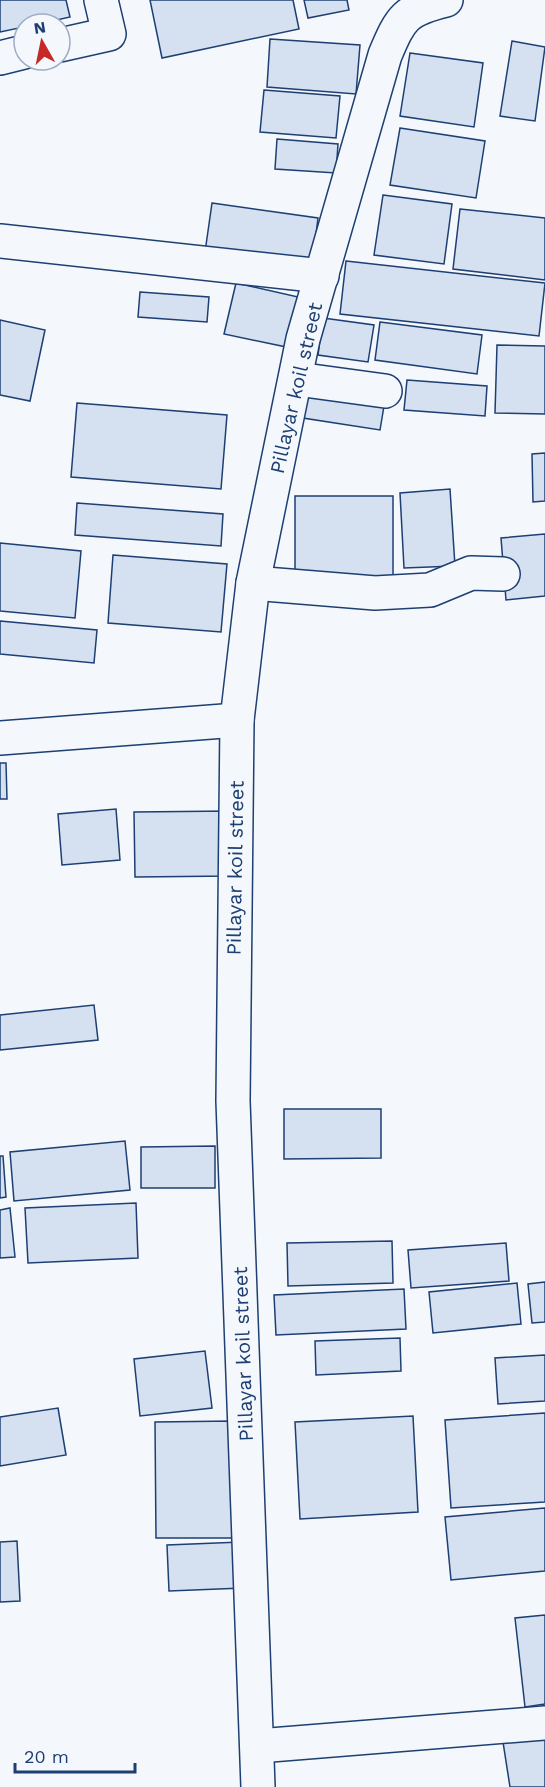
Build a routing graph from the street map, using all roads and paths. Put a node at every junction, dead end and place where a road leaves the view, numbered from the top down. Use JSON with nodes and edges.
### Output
{"nodes":[{"id":1,"x":101,"y":0,"type":"edge"},
{"id":2,"x":446,"y":0,"type":"edge"},
{"id":3,"x":72,"y":42,"type":"edge"},
{"id":4,"x":0,"y":241,"type":"edge"},
{"id":5,"x":322,"y":276,"type":"junction"},
{"id":6,"x":297,"y":379,"type":"junction"},
{"id":7,"x":385,"y":391,"type":"dead end"},
{"id":8,"x":503,"y":574,"type":"dead end"},
{"id":9,"x":253,"y":583,"type":"junction"},
{"id":10,"x":237,"y":720,"type":"junction"},
{"id":11,"x":0,"y":738,"type":"edge"},
{"id":12,"x":545,"y":1723,"type":"edge"},
{"id":13,"x":258,"y":1746,"type":"junction"},
{"id":14,"x":258,"y":1787,"type":"edge"}],
"edges":[{"from":1,"to":3,"type":"street"},
{"from":2,"to":5,"type":"street","name":"Pillayar koil street"},
{"from":4,"to":5,"type":"street"},
{"from":5,"to":6,"type":"street","name":"Pillayar koil street"},
{"from":6,"to":7,"type":"street"},
{"from":6,"to":9,"type":"street","name":"Pillayar koil street"},
{"from":8,"to":9,"type":"street"},
{"from":9,"to":10,"type":"street","name":"Pillayar koil street"},
{"from":10,"to":11,"type":"street"},
{"from":10,"to":13,"type":"street","name":"Pillayar koil street"},
{"from":12,"to":13,"type":"street"},
{"from":13,"to":14,"type":"street","name":"Pillayar koil street"}]}
